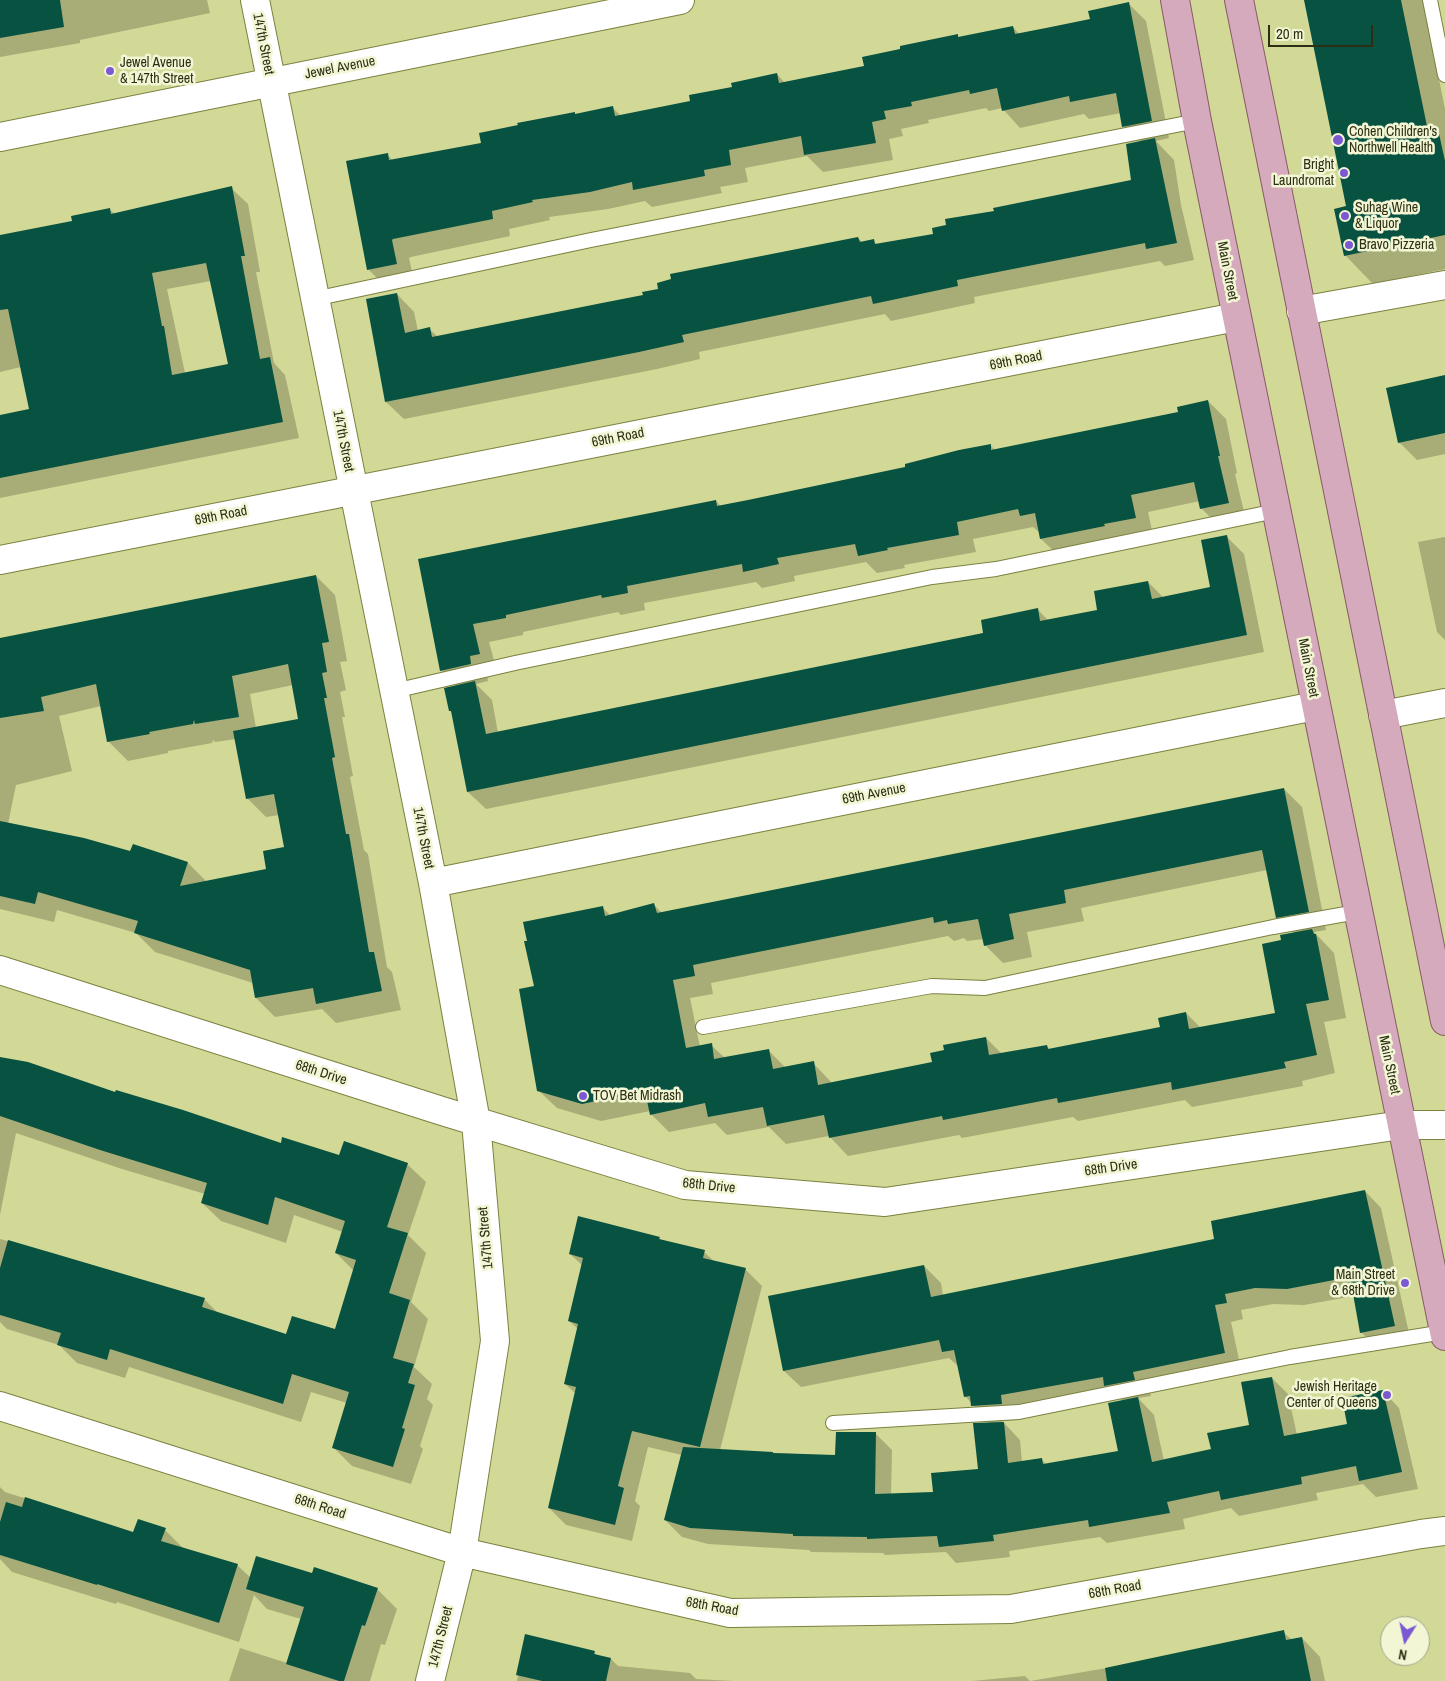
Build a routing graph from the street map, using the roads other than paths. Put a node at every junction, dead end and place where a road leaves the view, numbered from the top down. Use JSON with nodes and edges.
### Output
{"nodes":[{"id":1,"x":254,"y":0,"type":"edge"},
{"id":2,"x":680,"y":0,"type":"edge"},
{"id":3,"x":1175,"y":0,"type":"edge"},
{"id":4,"x":1239,"y":0,"type":"edge"},
{"id":5,"x":1430,"y":0,"type":"edge"},
{"id":6,"x":1445,"y":75,"type":"edge"},
{"id":7,"x":271,"y":82,"type":"junction"},
{"id":8,"x":1197,"y":122,"type":"junction"},
{"id":9,"x":0,"y":137,"type":"edge"},
{"id":10,"x":1445,"y":285,"type":"edge"},
{"id":11,"x":314,"y":299,"type":"junction"},
{"id":12,"x":1301,"y":311,"type":"junction"},
{"id":13,"x":1236,"y":317,"type":"junction"},
{"id":14,"x":353,"y":490,"type":"junction"},
{"id":15,"x":1276,"y":512,"type":"junction"},
{"id":16,"x":0,"y":560,"type":"edge"},
{"id":17,"x":394,"y":691,"type":"junction"},
{"id":18,"x":1445,"y":703,"type":"edge"},
{"id":19,"x":1315,"y":706,"type":"junction"},
{"id":20,"x":1383,"y":714,"type":"junction"},
{"id":21,"x":433,"y":883,"type":"junction"},
{"id":22,"x":1357,"y":912,"type":"junction"},
{"id":23,"x":0,"y":970,"type":"edge"},
{"id":24,"x":1445,"y":1021,"type":"edge"},
{"id":25,"x":703,"y":1028,"type":"dead end"},
{"id":26,"x":476,"y":1122,"type":"junction"},
{"id":27,"x":1401,"y":1125,"type":"junction"},
{"id":28,"x":1445,"y":1125,"type":"edge"},
{"id":29,"x":1445,"y":1334,"type":"edge"},
{"id":30,"x":0,"y":1406,"type":"edge"},
{"id":31,"x":833,"y":1423,"type":"dead end"},
{"id":32,"x":1445,"y":1531,"type":"edge"},
{"id":33,"x":462,"y":1552,"type":"junction"},
{"id":34,"x":430,"y":1681,"type":"edge"}],
"edges":[{"from":1,"to":7,"type":"street","name":"147th Street"},
{"from":2,"to":7,"type":"street","name":"Jewel Avenue"},
{"from":3,"to":8,"type":"main road","name":"Main Street"},
{"from":4,"to":12,"type":"main road"},
{"from":5,"to":6,"type":"lane"},
{"from":7,"to":9,"type":"street","name":"Jewel Avenue"},
{"from":7,"to":11,"type":"street","name":"147th Street"},
{"from":8,"to":11,"type":"lane"},
{"from":8,"to":13,"type":"main road","name":"Main Street"},
{"from":10,"to":12,"type":"street"},
{"from":11,"to":14,"type":"street","name":"147th Street"},
{"from":12,"to":20,"type":"main road"},
{"from":13,"to":14,"type":"street","name":"69th Road"},
{"from":13,"to":15,"type":"main road","name":"Main Street"},
{"from":14,"to":16,"type":"street","name":"69th Road"},
{"from":14,"to":17,"type":"street","name":"147th Street"},
{"from":15,"to":17,"type":"lane"},
{"from":15,"to":19,"type":"main road","name":"Main Street"},
{"from":17,"to":21,"type":"street","name":"147th Street"},
{"from":18,"to":20,"type":"street"},
{"from":19,"to":21,"type":"street","name":"69th Avenue"},
{"from":19,"to":22,"type":"main road","name":"Main Street"},
{"from":20,"to":24,"type":"main road"},
{"from":21,"to":26,"type":"street","name":"147th Street"},
{"from":22,"to":25,"type":"lane"},
{"from":22,"to":27,"type":"main road","name":"Main Street"},
{"from":23,"to":26,"type":"street","name":"68th Drive"},
{"from":26,"to":27,"type":"street","name":"68th Drive"},
{"from":26,"to":33,"type":"street","name":"147th Street"},
{"from":27,"to":28,"type":"street","name":"68th Drive"},
{"from":27,"to":29,"type":"main road","name":"Main Street"},
{"from":29,"to":31,"type":"lane"},
{"from":30,"to":33,"type":"street","name":"68th Road"},
{"from":32,"to":33,"type":"street","name":"68th Road"},
{"from":33,"to":34,"type":"street","name":"147th Street"}]}
